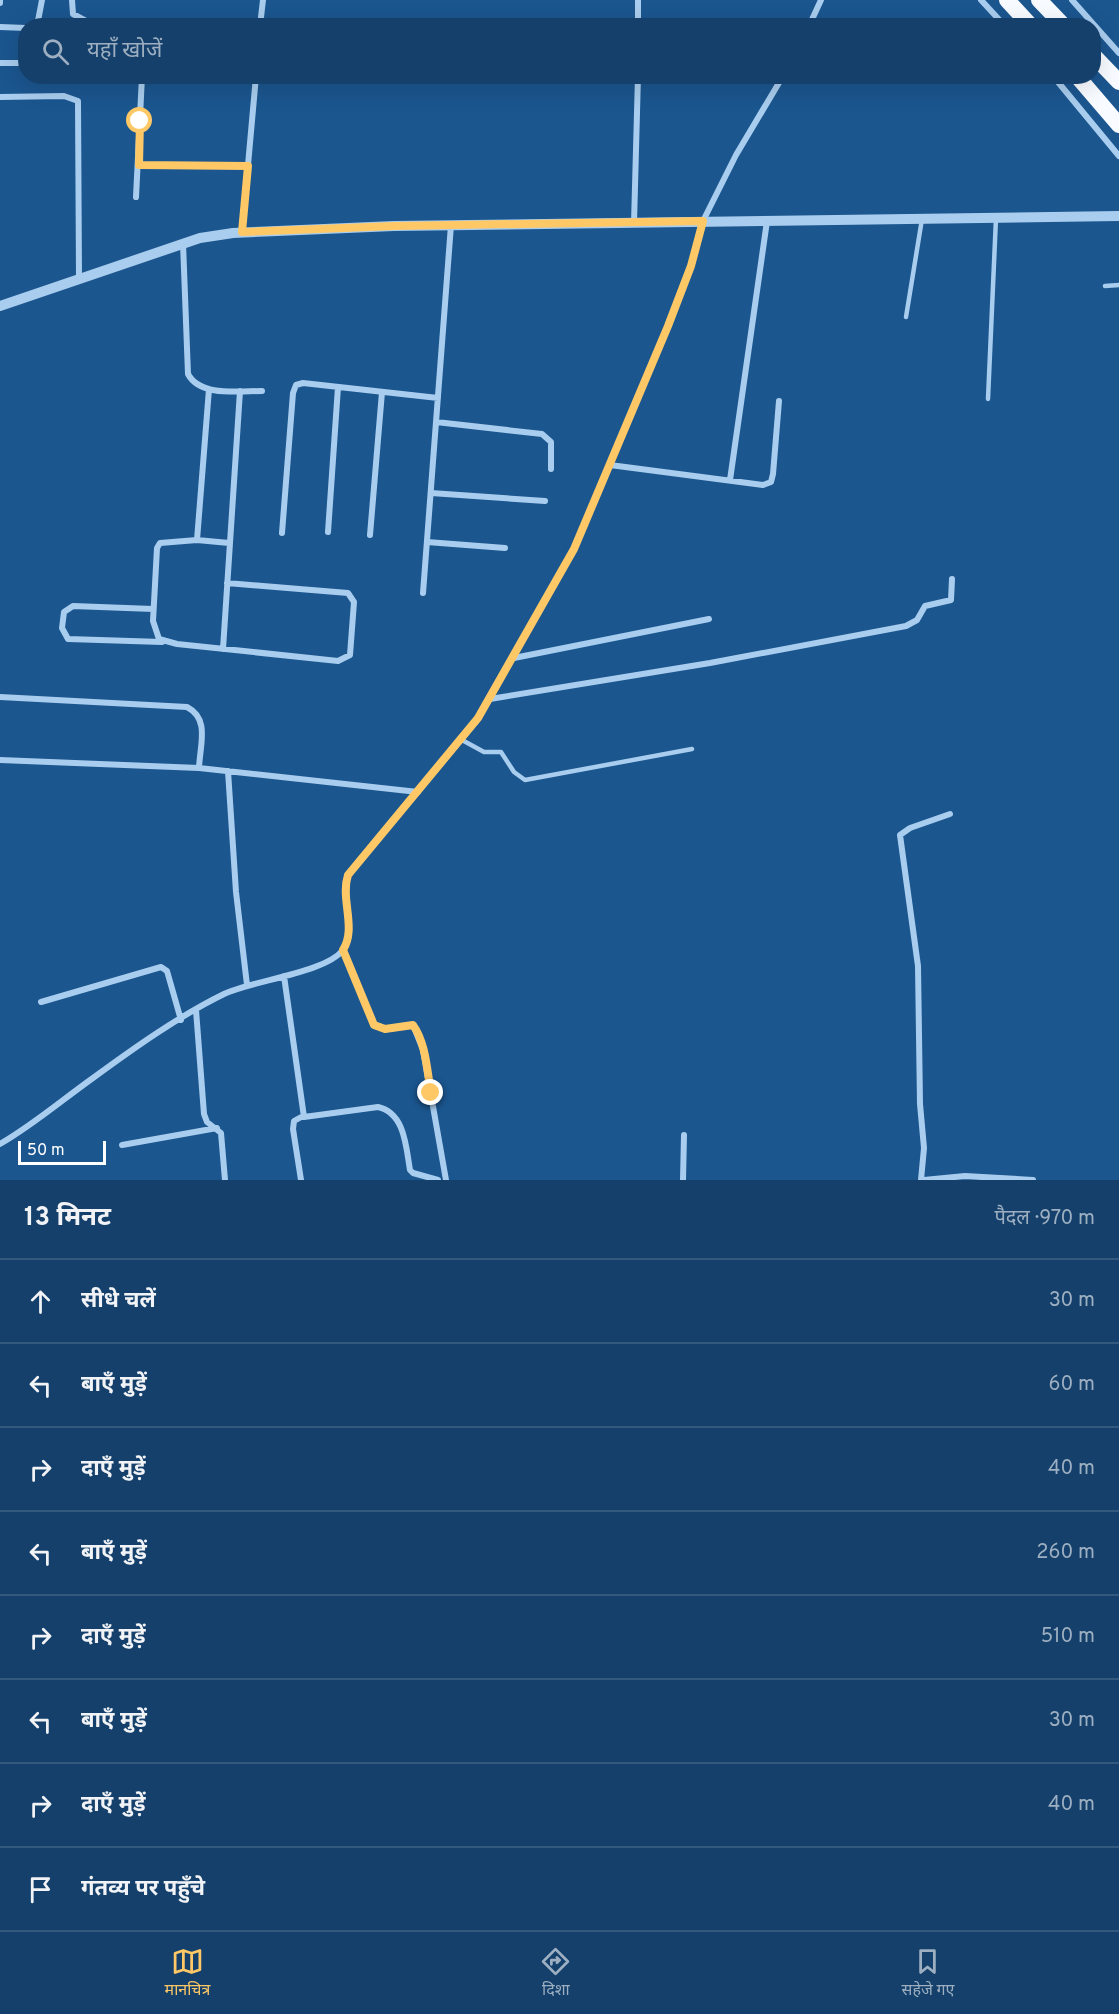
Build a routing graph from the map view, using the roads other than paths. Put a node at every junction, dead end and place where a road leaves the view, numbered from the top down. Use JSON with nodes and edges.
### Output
{"nodes":[{"id":1,"x":42,"y":0,"type":"edge"},
{"id":2,"x":72,"y":0,"type":"edge"},
{"id":3,"x":263,"y":0,"type":"edge"},
{"id":4,"x":638,"y":0,"type":"edge"},
{"id":5,"x":821,"y":0,"type":"edge"},
{"id":6,"x":981,"y":0,"type":"edge"},
{"id":7,"x":1007,"y":0,"type":"edge"},
{"id":8,"x":1039,"y":0,"type":"edge"},
{"id":9,"x":1072,"y":0,"type":"edge"},
{"id":10,"x":39,"y":18,"type":"edge"},
{"id":11,"x":80,"y":18,"type":"edge"},
{"id":12,"x":261,"y":18,"type":"edge"},
{"id":13,"x":638,"y":18,"type":"edge"},
{"id":14,"x":813,"y":18,"type":"edge"},
{"id":15,"x":998,"y":18,"type":"edge"},
{"id":16,"x":1024,"y":18,"type":"edge"},
{"id":17,"x":1056,"y":18,"type":"edge"},
{"id":18,"x":1088,"y":18,"type":"edge"},
{"id":19,"x":0,"y":27,"type":"edge"},
{"id":20,"x":18,"y":28,"type":"edge"},
{"id":21,"x":1101,"y":33,"type":"edge"},
{"id":22,"x":1119,"y":53,"type":"edge"},
{"id":23,"x":0,"y":63,"type":"edge"},
{"id":24,"x":18,"y":63,"type":"edge"},
{"id":25,"x":1101,"y":63,"type":"edge"},
{"id":26,"x":1119,"y":82,"type":"edge"},
{"id":27,"x":142,"y":84,"type":"edge"},
{"id":28,"x":255,"y":84,"type":"edge"},
{"id":29,"x":638,"y":84,"type":"edge"},
{"id":30,"x":778,"y":84,"type":"edge"},
{"id":31,"x":1060,"y":84,"type":"edge"},
{"id":32,"x":1084,"y":84,"type":"edge"},
{"id":33,"x":0,"y":97,"type":"edge"},
{"id":34,"x":1119,"y":125,"type":"edge"},
{"id":35,"x":1119,"y":156,"type":"edge"},
{"id":36,"x":139,"y":165,"type":"junction"},
{"id":37,"x":248,"y":166,"type":"junction"},
{"id":38,"x":136,"y":197,"type":"dead end"},
{"id":39,"x":1119,"y":216,"type":"edge"},
{"id":40,"x":996,"y":218,"type":"junction"},
{"id":41,"x":922,"y":219,"type":"junction"},
{"id":42,"x":703,"y":221,"type":"junction"},
{"id":43,"x":766,"y":221,"type":"junction"},
{"id":44,"x":634,"y":223,"type":"junction"},
{"id":45,"x":451,"y":225,"type":"junction"},
{"id":46,"x":242,"y":232,"type":"junction"},
{"id":47,"x":183,"y":243,"type":"junction"},
{"id":48,"x":79,"y":278,"type":"junction"},
{"id":49,"x":1119,"y":285,"type":"edge"},
{"id":50,"x":1105,"y":286,"type":"dead end"},
{"id":51,"x":0,"y":306,"type":"edge"},
{"id":52,"x":906,"y":317,"type":"dead end"},
{"id":53,"x":338,"y":387,"type":"junction"},
{"id":54,"x":209,"y":388,"type":"junction"},
{"id":55,"x":240,"y":391,"type":"junction"},
{"id":56,"x":262,"y":391,"type":"dead end"},
{"id":57,"x":382,"y":392,"type":"junction"},
{"id":58,"x":438,"y":398,"type":"junction"},
{"id":59,"x":988,"y":399,"type":"dead end"},
{"id":60,"x":779,"y":401,"type":"dead end"},
{"id":61,"x":436,"y":422,"type":"junction"},
{"id":62,"x":610,"y":465,"type":"junction"},
{"id":63,"x":551,"y":469,"type":"dead end"},
{"id":64,"x":730,"y":480,"type":"junction"},
{"id":65,"x":430,"y":493,"type":"junction"},
{"id":66,"x":545,"y":501,"type":"dead end"},
{"id":67,"x":328,"y":532,"type":"dead end"},
{"id":68,"x":282,"y":533,"type":"dead end"},
{"id":69,"x":370,"y":534,"type":"dead end"},
{"id":70,"x":197,"y":540,"type":"junction"},
{"id":71,"x":427,"y":542,"type":"junction"},
{"id":72,"x":229,"y":543,"type":"junction"},
{"id":73,"x":505,"y":548,"type":"dead end"},
{"id":74,"x":952,"y":579,"type":"dead end"},
{"id":75,"x":227,"y":583,"type":"junction"},
{"id":76,"x":423,"y":593,"type":"dead end"},
{"id":77,"x":153,"y":609,"type":"junction"},
{"id":78,"x":709,"y":619,"type":"dead end"},
{"id":79,"x":166,"y":642,"type":"junction"},
{"id":80,"x":223,"y":649,"type":"junction"},
{"id":81,"x":514,"y":658,"type":"junction"},
{"id":82,"x":0,"y":697,"type":"edge"},
{"id":83,"x":490,"y":699,"type":"junction"},
{"id":84,"x":462,"y":740,"type":"junction"},
{"id":85,"x":693,"y":749,"type":"dead end"},
{"id":86,"x":0,"y":760,"type":"edge"},
{"id":87,"x":199,"y":768,"type":"junction"},
{"id":88,"x":228,"y":771,"type":"junction"},
{"id":89,"x":418,"y":792,"type":"junction"},
{"id":90,"x":950,"y":814,"type":"dead end"},
{"id":91,"x":343,"y":950,"type":"junction"},
{"id":92,"x":284,"y":976,"type":"junction"},
{"id":93,"x":247,"y":985,"type":"junction"},
{"id":94,"x":41,"y":1002,"type":"dead end"},
{"id":95,"x":196,"y":1010,"type":"junction"},
{"id":96,"x":181,"y":1020,"type":"junction"},
{"id":97,"x":303,"y":1116,"type":"junction"},
{"id":98,"x":218,"y":1128,"type":"junction"},
{"id":99,"x":684,"y":1134,"type":"dead end"},
{"id":100,"x":0,"y":1144,"type":"edge"},
{"id":101,"x":122,"y":1145,"type":"dead end"},
{"id":102,"x":225,"y":1180,"type":"edge"},
{"id":103,"x":301,"y":1180,"type":"edge"},
{"id":104,"x":438,"y":1180,"type":"edge"},
{"id":105,"x":446,"y":1180,"type":"edge"},
{"id":106,"x":683,"y":1180,"type":"edge"},
{"id":107,"x":922,"y":1180,"type":"edge"},
{"id":108,"x":1033,"y":1180,"type":"edge"}],
"edges":[{"from":1,"to":10,"type":"street"},
{"from":2,"to":11,"type":"street"},
{"from":3,"to":12,"type":"street"},
{"from":4,"to":13,"type":"street"},
{"from":5,"to":14,"type":"street"},
{"from":6,"to":15,"type":"street"},
{"from":7,"to":16,"type":"highway"},
{"from":8,"to":17,"type":"highway"},
{"from":9,"to":18,"type":"street"},
{"from":19,"to":20,"type":"street"},
{"from":21,"to":22,"type":"street"},
{"from":23,"to":24,"type":"street"},
{"from":25,"to":26,"type":"highway"},
{"from":27,"to":36,"type":"street"},
{"from":28,"to":37,"type":"street"},
{"from":29,"to":44,"type":"street"},
{"from":30,"to":42,"type":"street"},
{"from":31,"to":35,"type":"street"},
{"from":32,"to":34,"type":"highway"},
{"from":33,"to":48,"type":"street"},
{"from":36,"to":37,"type":"street"},
{"from":36,"to":38,"type":"street"},
{"from":37,"to":46,"type":"street"},
{"from":39,"to":40,"type":"street"},
{"from":40,"to":41,"type":"street"},
{"from":40,"to":59,"type":"lane"},
{"from":41,"to":43,"type":"street"},
{"from":41,"to":52,"type":"lane"},
{"from":42,"to":43,"type":"street"},
{"from":42,"to":44,"type":"street"},
{"from":42,"to":62,"type":"street"},
{"from":43,"to":64,"type":"street"},
{"from":44,"to":45,"type":"street"},
{"from":45,"to":46,"type":"street"},
{"from":45,"to":58,"type":"street"},
{"from":46,"to":47,"type":"street"},
{"from":47,"to":48,"type":"street"},
{"from":47,"to":54,"type":"street"},
{"from":48,"to":51,"type":"street"},
{"from":49,"to":50,"type":"lane"},
{"from":53,"to":57,"type":"street"},
{"from":53,"to":67,"type":"street"},
{"from":53,"to":68,"type":"street"},
{"from":54,"to":55,"type":"street"},
{"from":54,"to":70,"type":"street"},
{"from":55,"to":56,"type":"street"},
{"from":55,"to":72,"type":"street"},
{"from":57,"to":58,"type":"street"},
{"from":57,"to":69,"type":"street"},
{"from":58,"to":61,"type":"street"},
{"from":60,"to":64,"type":"street"},
{"from":61,"to":63,"type":"street"},
{"from":61,"to":65,"type":"street"},
{"from":62,"to":64,"type":"street"},
{"from":62,"to":81,"type":"street"},
{"from":65,"to":66,"type":"street"},
{"from":65,"to":71,"type":"street"},
{"from":70,"to":72,"type":"street"},
{"from":70,"to":77,"type":"street"},
{"from":71,"to":73,"type":"street"},
{"from":71,"to":76,"type":"street"},
{"from":72,"to":75,"type":"street"},
{"from":74,"to":83,"type":"street"},
{"from":75,"to":80,"type":"street"},
{"from":75,"to":80,"type":"street"},
{"from":77,"to":79,"type":"street"},
{"from":77,"to":79,"type":"street"},
{"from":78,"to":81,"type":"street"},
{"from":79,"to":80,"type":"street"},
{"from":81,"to":83,"type":"street"},
{"from":82,"to":87,"type":"street"},
{"from":83,"to":84,"type":"street"},
{"from":84,"to":85,"type":"lane"},
{"from":84,"to":89,"type":"street"},
{"from":86,"to":87,"type":"street"},
{"from":87,"to":88,"type":"street"},
{"from":88,"to":89,"type":"street"},
{"from":88,"to":93,"type":"street"},
{"from":89,"to":91,"type":"street"},
{"from":90,"to":107,"type":"street"},
{"from":91,"to":92,"type":"street"},
{"from":91,"to":105,"type":"street"},
{"from":92,"to":93,"type":"street"},
{"from":92,"to":97,"type":"street"},
{"from":93,"to":95,"type":"street"},
{"from":94,"to":96,"type":"street"},
{"from":95,"to":96,"type":"street"},
{"from":95,"to":98,"type":"street"},
{"from":96,"to":100,"type":"street"},
{"from":97,"to":103,"type":"street"},
{"from":97,"to":104,"type":"street"},
{"from":98,"to":101,"type":"street"},
{"from":98,"to":102,"type":"street"},
{"from":99,"to":106,"type":"street"},
{"from":107,"to":108,"type":"street"}]}
